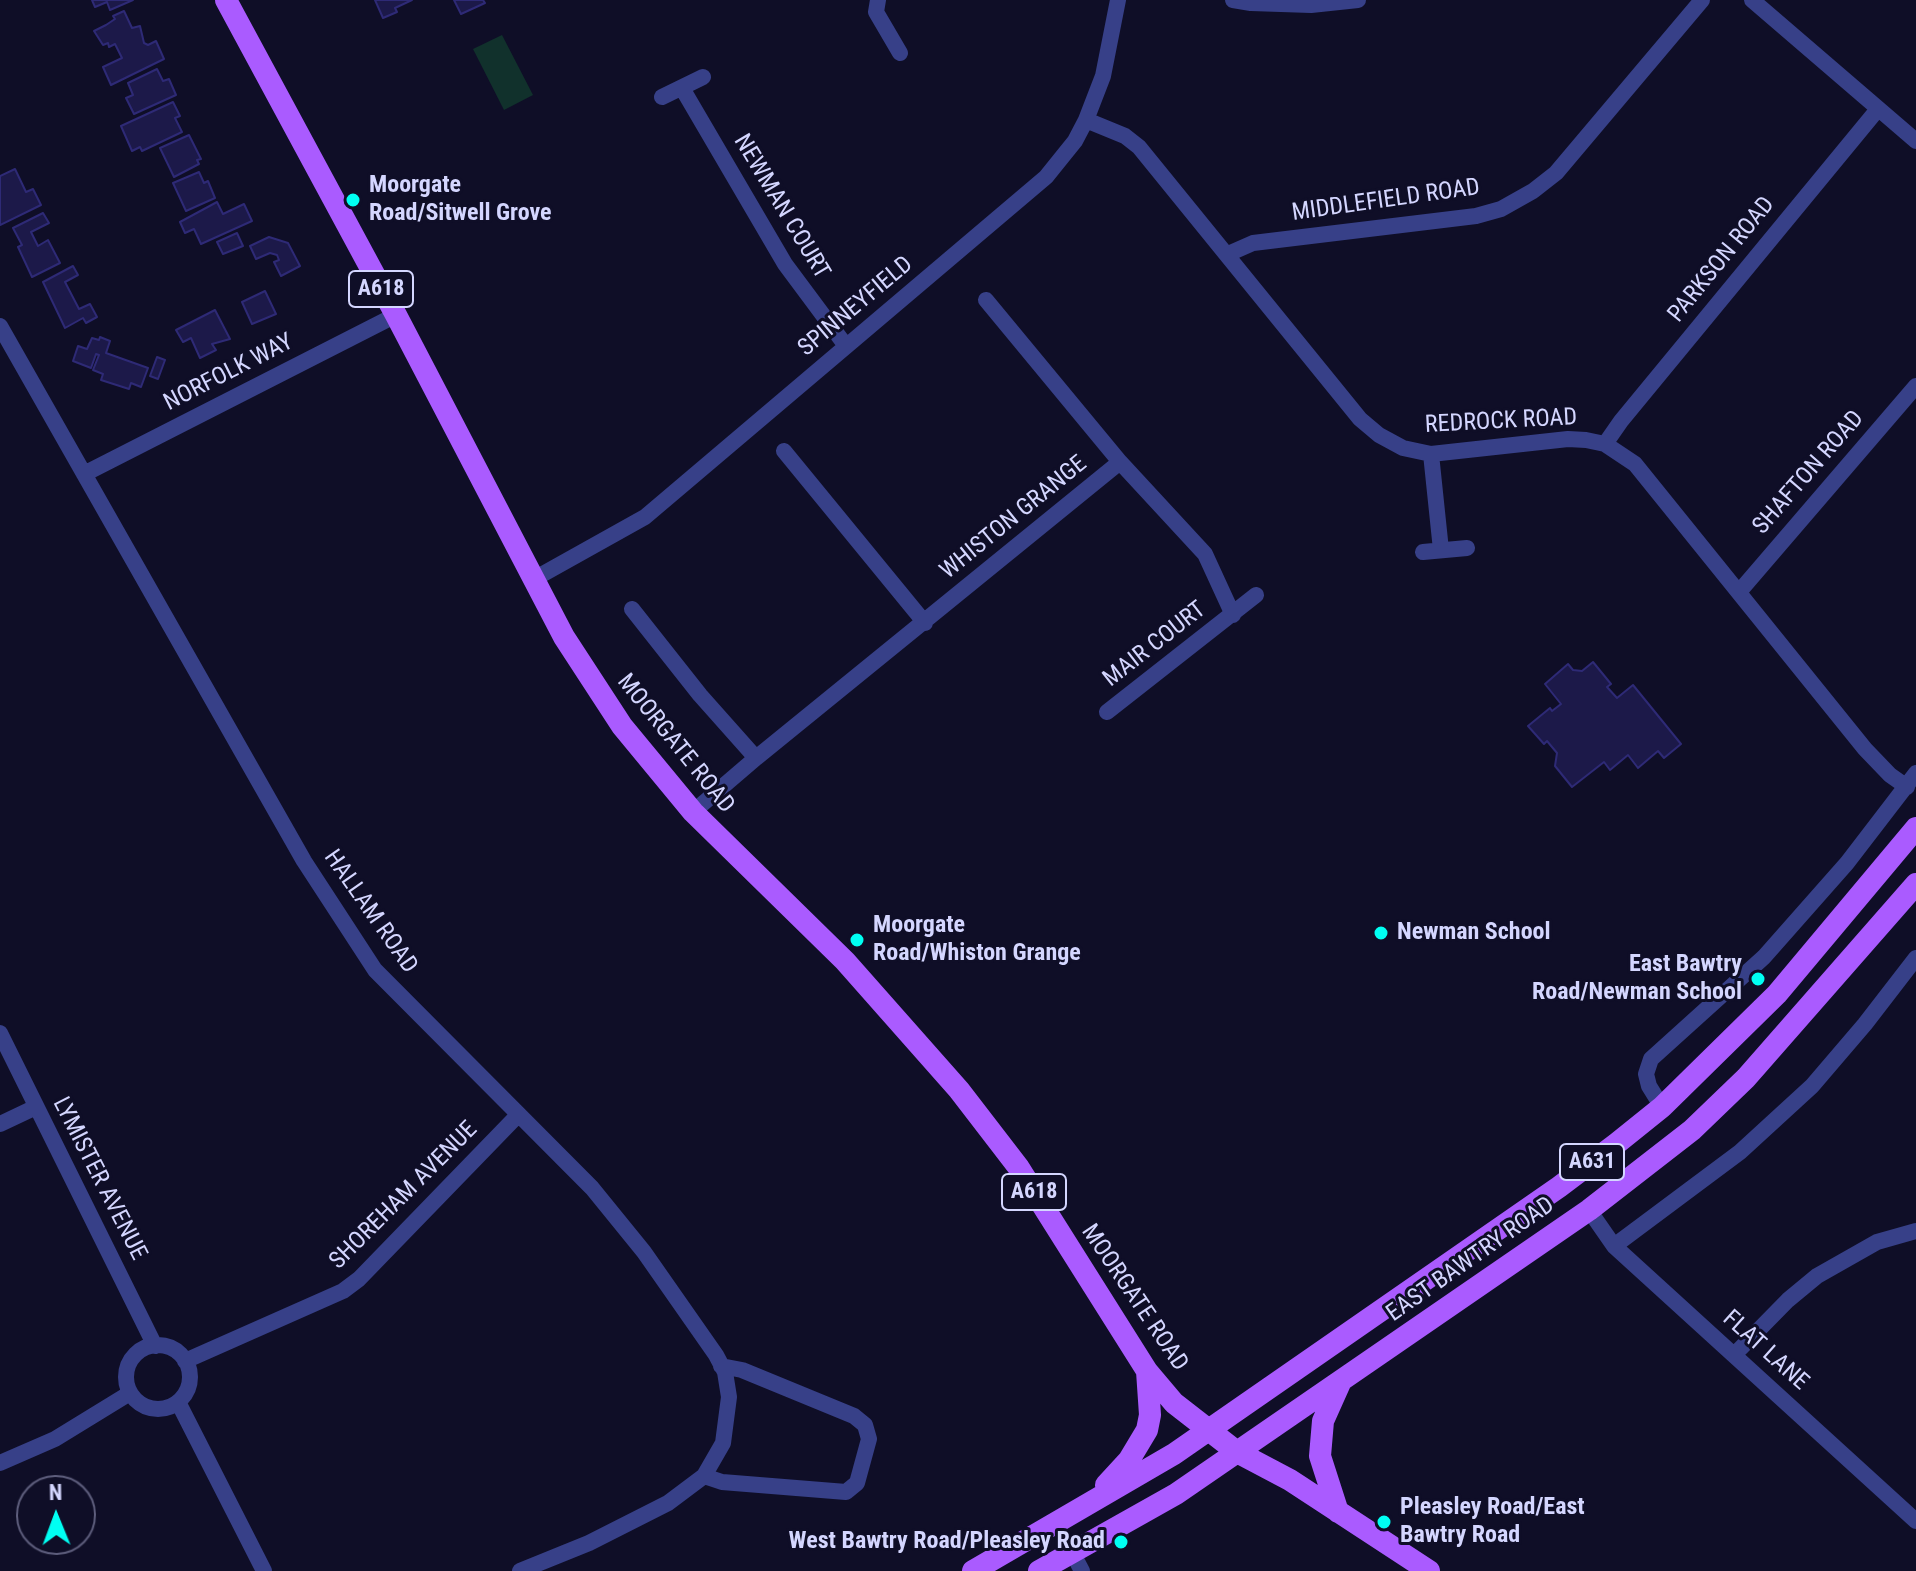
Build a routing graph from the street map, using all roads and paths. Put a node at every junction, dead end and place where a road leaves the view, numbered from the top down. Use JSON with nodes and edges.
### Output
{"nodes":[{"id":1,"x":226,"y":0,"type":"edge"},
{"id":2,"x":878,"y":0,"type":"edge"},
{"id":3,"x":1118,"y":0,"type":"edge"},
{"id":4,"x":1233,"y":0,"type":"edge"},
{"id":5,"x":1358,"y":0,"type":"edge"},
{"id":6,"x":1702,"y":0,"type":"edge"},
{"id":7,"x":1752,"y":0,"type":"edge"},
{"id":8,"x":900,"y":53,"type":"dead end"},
{"id":9,"x":703,"y":77,"type":"dead end"},
{"id":10,"x":682,"y":88,"type":"junction"},
{"id":11,"x":662,"y":97,"type":"dead end"},
{"id":12,"x":1878,"y":109,"type":"junction"},
{"id":13,"x":1086,"y":120,"type":"junction"},
{"id":14,"x":1916,"y":141,"type":"edge"},
{"id":15,"x":1228,"y":254,"type":"junction"},
{"id":16,"x":986,"y":300,"type":"dead end"},
{"id":17,"x":396,"y":315,"type":"junction"},
{"id":18,"x":0,"y":326,"type":"edge"},
{"id":19,"x":846,"y":346,"type":"junction"},
{"id":20,"x":1916,"y":386,"type":"edge"},
{"id":21,"x":1605,"y":444,"type":"junction"},
{"id":22,"x":784,"y":451,"type":"dead end"},
{"id":23,"x":1431,"y":454,"type":"junction"},
{"id":24,"x":1120,"y":462,"type":"junction"},
{"id":25,"x":84,"y":474,"type":"junction"},
{"id":26,"x":1467,"y":548,"type":"dead end"},
{"id":27,"x":1441,"y":550,"type":"junction"},
{"id":28,"x":1423,"y":552,"type":"dead end"},
{"id":29,"x":534,"y":579,"type":"junction"},
{"id":30,"x":1739,"y":592,"type":"junction"},
{"id":31,"x":1256,"y":595,"type":"dead end"},
{"id":32,"x":632,"y":609,"type":"dead end"},
{"id":33,"x":1233,"y":615,"type":"junction"},
{"id":34,"x":925,"y":623,"type":"junction"},
{"id":35,"x":1107,"y":712,"type":"dead end"},
{"id":36,"x":756,"y":758,"type":"junction"},
{"id":37,"x":1912,"y":780,"type":"edge"},
{"id":38,"x":693,"y":812,"type":"junction"},
{"id":39,"x":1916,"y":828,"type":"edge"},
{"id":40,"x":1916,"y":884,"type":"edge"},
{"id":41,"x":1916,"y":958,"type":"edge"},
{"id":42,"x":0,"y":1033,"type":"edge"},
{"id":43,"x":36,"y":1107,"type":"junction"},
{"id":44,"x":1662,"y":1107,"type":"junction"},
{"id":45,"x":518,"y":1115,"type":"junction"},
{"id":46,"x":0,"y":1124,"type":"edge"},
{"id":47,"x":1589,"y":1210,"type":"junction"},
{"id":48,"x":1916,"y":1231,"type":"edge"},
{"id":49,"x":1614,"y":1246,"type":"junction"},
{"id":50,"x":155,"y":1346,"type":"junction"},
{"id":51,"x":1734,"y":1355,"type":"junction"},
{"id":52,"x":185,"y":1361,"type":"junction"},
{"id":53,"x":721,"y":1366,"type":"junction"},
{"id":54,"x":1147,"y":1371,"type":"junction"},
{"id":55,"x":1341,"y":1382,"type":"junction"},
{"id":56,"x":130,"y":1393,"type":"junction"},
{"id":57,"x":178,"y":1402,"type":"junction"},
{"id":58,"x":1210,"y":1430,"type":"junction"},
{"id":59,"x":1237,"y":1452,"type":"junction"},
{"id":60,"x":0,"y":1463,"type":"edge"},
{"id":61,"x":704,"y":1476,"type":"junction"},
{"id":62,"x":1091,"y":1500,"type":"junction"},
{"id":63,"x":1338,"y":1512,"type":"junction"},
{"id":64,"x":1916,"y":1521,"type":"edge"},
{"id":65,"x":1077,"y":1562,"type":"edge"},
{"id":66,"x":264,"y":1571,"type":"edge"},
{"id":67,"x":520,"y":1571,"type":"edge"},
{"id":68,"x":973,"y":1571,"type":"edge"},
{"id":69,"x":1039,"y":1571,"type":"edge"},
{"id":70,"x":1429,"y":1571,"type":"edge"}],
"edges":[{"from":1,"to":17,"type":"main road","name":"MOORGATE ROAD","number":"A618"},
{"from":2,"to":8,"type":"street"},
{"from":3,"to":13,"type":"street","name":"SPINNEYFIELD"},
{"from":4,"to":5,"type":"street"},
{"from":6,"to":15,"type":"street","name":"MIDDLEFIELD ROAD"},
{"from":7,"to":12,"type":"street"},
{"from":9,"to":10,"type":"street"},
{"from":10,"to":11,"type":"street"},
{"from":10,"to":19,"type":"street","name":"NEWMAN COURT"},
{"from":12,"to":14,"type":"street"},
{"from":12,"to":21,"type":"street","name":"PARKSON ROAD"},
{"from":13,"to":15,"type":"street","name":"REDROCK ROAD"},
{"from":13,"to":19,"type":"street","name":"SPINNEYFIELD"},
{"from":15,"to":23,"type":"street","name":"REDROCK ROAD"},
{"from":16,"to":24,"type":"street","name":"WHISTON GRANGE"},
{"from":17,"to":25,"type":"street","name":"NORFOLK WAY"},
{"from":17,"to":29,"type":"main road","name":"MOORGATE ROAD","number":"A618"},
{"from":18,"to":25,"type":"street","name":"HALLAM ROAD"},
{"from":19,"to":29,"type":"street","name":"SPINNEYFIELD"},
{"from":20,"to":30,"type":"street","name":"SHAFTON ROAD"},
{"from":21,"to":23,"type":"street","name":"REDROCK ROAD"},
{"from":21,"to":30,"type":"street","name":"REDROCK ROAD"},
{"from":22,"to":34,"type":"street"},
{"from":23,"to":27,"type":"street"},
{"from":24,"to":33,"type":"street","name":"MAIR COURT"},
{"from":24,"to":34,"type":"street","name":"WHISTON GRANGE"},
{"from":25,"to":45,"type":"street","name":"HALLAM ROAD"},
{"from":26,"to":27,"type":"street"},
{"from":27,"to":28,"type":"street"},
{"from":29,"to":38,"type":"main road","name":"MOORGATE ROAD","number":"A618"},
{"from":30,"to":37,"type":"street","name":"REDROCK ROAD"},
{"from":31,"to":33,"type":"street","name":"MAIR COURT"},
{"from":32,"to":36,"type":"street"},
{"from":33,"to":35,"type":"street","name":"MAIR COURT"},
{"from":34,"to":36,"type":"street","name":"WHISTON GRANGE"},
{"from":36,"to":38,"type":"street","name":"WHISTON GRANGE"},
{"from":37,"to":44,"type":"street"},
{"from":38,"to":54,"type":"main road","name":"MOORGATE ROAD","number":"A618"},
{"from":39,"to":44,"type":"main road","name":"EAST BAWTRY ROAD","number":"A631"},
{"from":40,"to":47,"type":"main road","name":"EAST BAWTRY ROAD","number":"A631"},
{"from":41,"to":49,"type":"street"},
{"from":42,"to":43,"type":"street","name":"LYMISTER AVENUE"},
{"from":43,"to":46,"type":"street"},
{"from":43,"to":50,"type":"street","name":"LYMISTER AVENUE"},
{"from":44,"to":58,"type":"main road","name":"EAST BAWTRY ROAD","number":"A631"},
{"from":45,"to":52,"type":"street","name":"SHOREHAM AVENUE"},
{"from":45,"to":53,"type":"street","name":"HALLAM ROAD"},
{"from":47,"to":49,"type":"street","name":"FLAT LANE"},
{"from":47,"to":55,"type":"main road","name":"EAST BAWTRY ROAD","number":"A631"},
{"from":48,"to":51,"type":"street"},
{"from":49,"to":51,"type":"street","name":"FLAT LANE"},
{"from":50,"to":52,"type":"street"},
{"from":50,"to":56,"type":"street"},
{"from":51,"to":64,"type":"street","name":"FLAT LANE"},
{"from":52,"to":57,"type":"street"},
{"from":53,"to":61,"type":"street","name":"HALLAM ROAD"},
{"from":53,"to":61,"type":"street"},
{"from":54,"to":58,"type":"main road","name":"MOORGATE ROAD","number":"A618"},
{"from":54,"to":62,"type":"main road"},
{"from":55,"to":59,"type":"main road","name":"EAST BAWTRY ROAD","number":"A631"},
{"from":55,"to":63,"type":"main road"},
{"from":56,"to":57,"type":"street"},
{"from":56,"to":60,"type":"street"},
{"from":57,"to":66,"type":"street"},
{"from":58,"to":59,"type":"main road","number":"A618"},
{"from":58,"to":62,"type":"main road","number":"A631"},
{"from":59,"to":63,"type":"main road","number":"A618"},
{"from":59,"to":65,"type":"main road","number":"A631"},
{"from":61,"to":67,"type":"street"},
{"from":62,"to":68,"type":"main road","number":"A631"},
{"from":63,"to":70,"type":"main road","number":"A618"},
{"from":65,"to":69,"type":"main road","number":"A631"}]}
